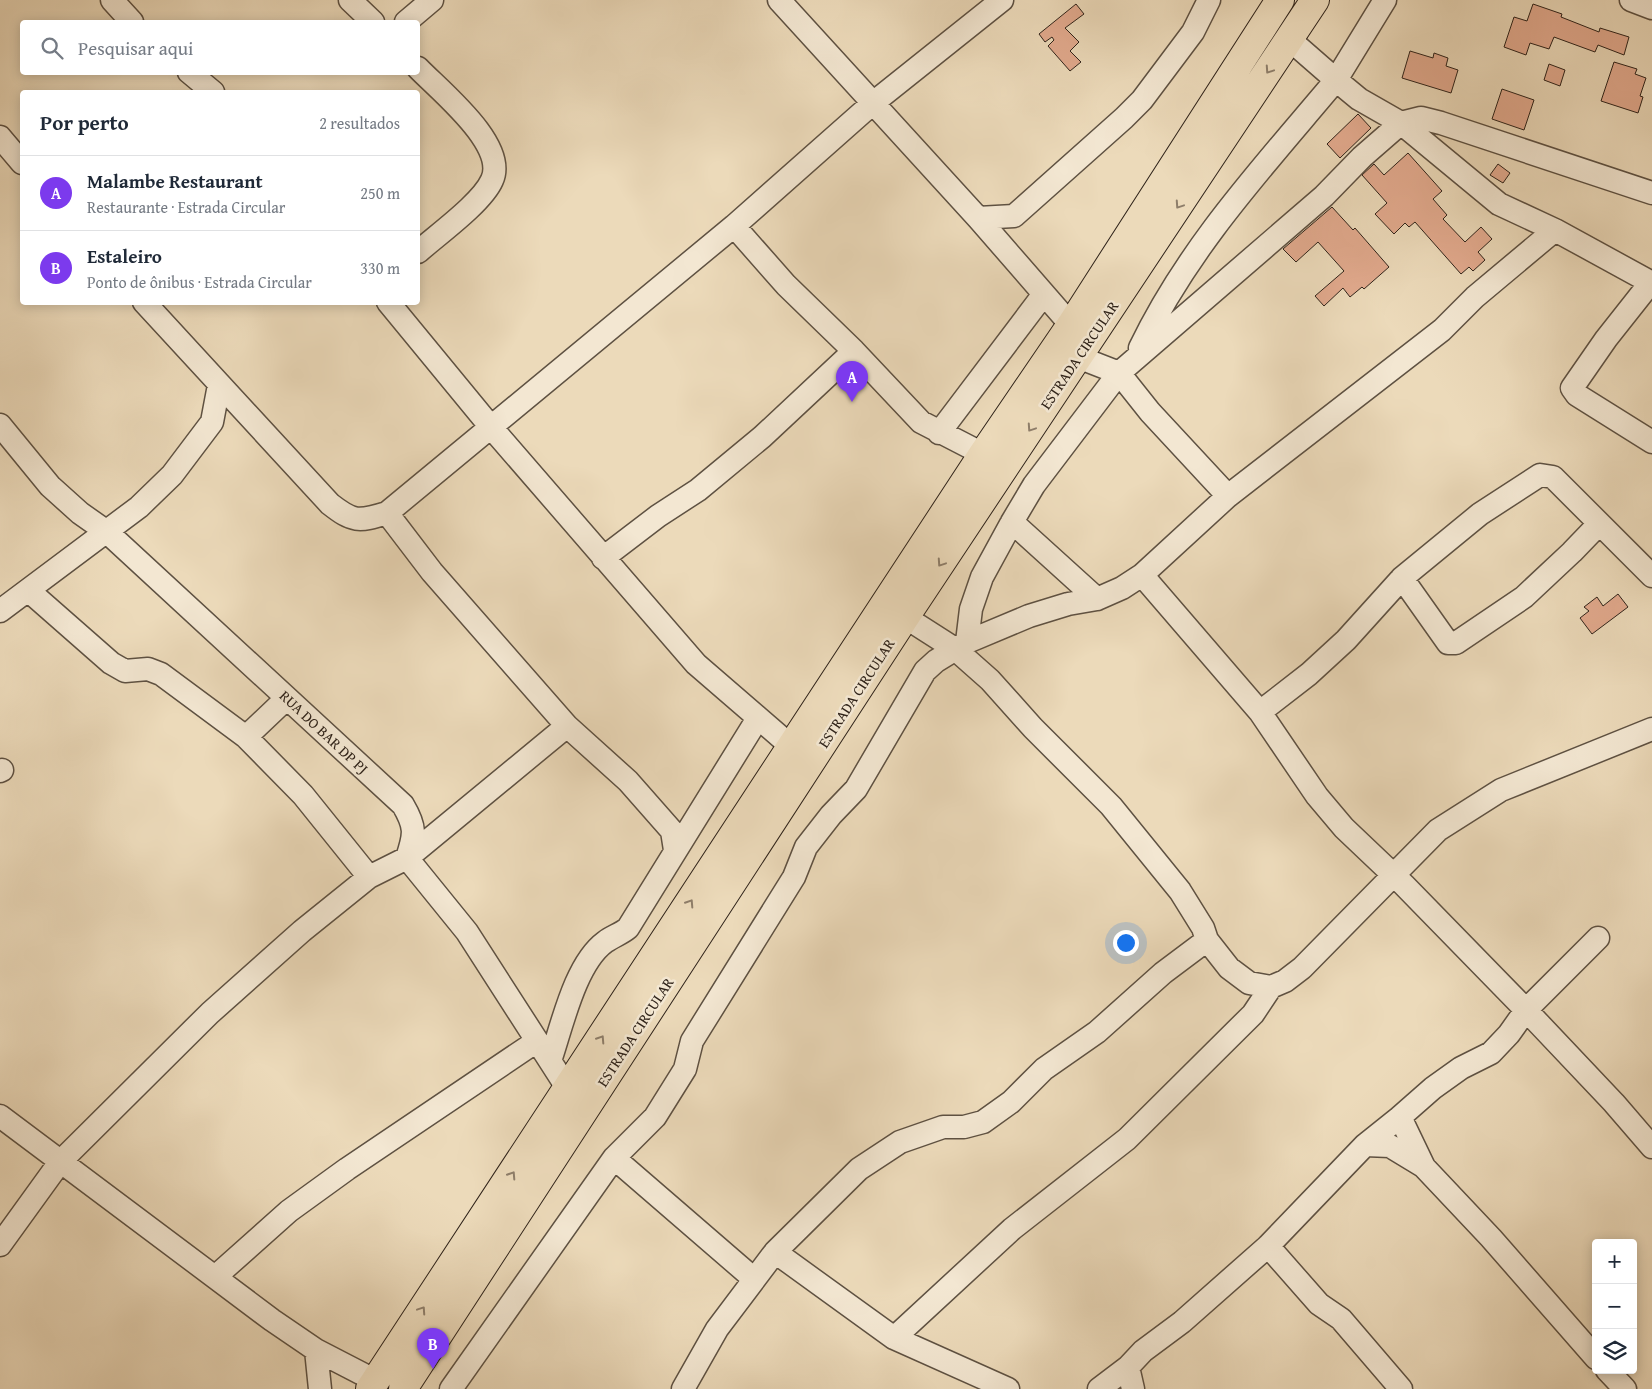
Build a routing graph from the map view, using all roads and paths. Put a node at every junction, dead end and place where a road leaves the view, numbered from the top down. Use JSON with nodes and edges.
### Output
{"nodes":[{"id":1,"x":112,"y":0,"type":"edge"},
{"id":2,"x":350,"y":0,"type":"edge"},
{"id":3,"x":432,"y":0,"type":"edge"},
{"id":4,"x":779,"y":0,"type":"edge"},
{"id":5,"x":1002,"y":0,"type":"edge"},
{"id":6,"x":1209,"y":0,"type":"edge"},
{"id":7,"x":1315,"y":0,"type":"edge"},
{"id":8,"x":1385,"y":0,"type":"edge"},
{"id":9,"x":1631,"y":0,"type":"edge"},
{"id":10,"x":1272,"y":4,"type":"edge"},
{"id":11,"x":1652,"y":8,"type":"edge"},
{"id":12,"x":130,"y":20,"type":"edge"},
{"id":13,"x":371,"y":20,"type":"edge"},
{"id":14,"x":408,"y":20,"type":"edge"},
{"id":15,"x":1289,"y":38,"type":"junction"},
{"id":16,"x":420,"y":70,"type":"edge"},
{"id":17,"x":193,"y":75,"type":"edge"},
{"id":18,"x":1336,"y":80,"type":"junction"},
{"id":19,"x":211,"y":90,"type":"edge"},
{"id":20,"x":873,"y":104,"type":"junction"},
{"id":21,"x":1401,"y":123,"type":"junction"},
{"id":22,"x":0,"y":137,"type":"edge"},
{"id":23,"x":20,"y":162,"type":"edge"},
{"id":24,"x":1652,"y":193,"type":"edge"},
{"id":25,"x":1014,"y":216,"type":"junction"},
{"id":26,"x":978,"y":218,"type":"junction"},
{"id":27,"x":734,"y":226,"type":"junction"},
{"id":28,"x":1556,"y":230,"type":"junction"},
{"id":29,"x":420,"y":250,"type":"edge"},
{"id":30,"x":1010,"y":255,"type":"junction"},
{"id":31,"x":1651,"y":283,"type":"edge"},
{"id":32,"x":1044,"y":294,"type":"junction"},
{"id":33,"x":147,"y":305,"type":"edge"},
{"id":34,"x":390,"y":305,"type":"edge"},
{"id":35,"x":1072,"y":325,"type":"junction"},
{"id":36,"x":854,"y":351,"type":"junction"},
{"id":37,"x":1136,"y":356,"type":"junction"},
{"id":38,"x":1078,"y":357,"type":"junction"},
{"id":39,"x":1119,"y":372,"type":"junction"},
{"id":40,"x":219,"y":385,"type":"junction"},
{"id":41,"x":243,"y":409,"type":"junction"},
{"id":42,"x":212,"y":422,"type":"junction"},
{"id":43,"x":0,"y":426,"type":"edge"},
{"id":44,"x":490,"y":426,"type":"junction"},
{"id":45,"x":938,"y":433,"type":"junction"},
{"id":46,"x":1652,"y":442,"type":"edge"},
{"id":47,"x":983,"y":454,"type":"junction"},
{"id":48,"x":1228,"y":496,"type":"junction"},
{"id":49,"x":387,"y":513,"type":"junction"},
{"id":50,"x":1012,"y":522,"type":"junction"},
{"id":51,"x":1598,"y":525,"type":"junction"},
{"id":52,"x":107,"y":532,"type":"junction"},
{"id":53,"x":603,"y":558,"type":"junction"},
{"id":54,"x":1142,"y":575,"type":"junction"},
{"id":55,"x":1652,"y":576,"type":"edge"},
{"id":56,"x":1402,"y":578,"type":"junction"},
{"id":57,"x":29,"y":591,"type":"junction"},
{"id":58,"x":1097,"y":599,"type":"junction"},
{"id":59,"x":0,"y":611,"type":"edge"},
{"id":60,"x":905,"y":617,"type":"junction"},
{"id":61,"x":961,"y":646,"type":"junction"},
{"id":62,"x":287,"y":698,"type":"junction"},
{"id":63,"x":1260,"y":712,"type":"junction"},
{"id":64,"x":758,"y":718,"type":"junction"},
{"id":65,"x":567,"y":726,"type":"junction"},
{"id":66,"x":1652,"y":729,"type":"edge"},
{"id":67,"x":246,"y":737,"type":"junction"},
{"id":68,"x":792,"y":747,"type":"junction"},
{"id":69,"x":679,"y":836,"type":"junction"},
{"id":70,"x":407,"y":858,"type":"junction"},
{"id":71,"x":1392,"y":874,"type":"junction"},
{"id":72,"x":369,"y":878,"type":"junction"},
{"id":73,"x":1598,"y":938,"type":"dead end"},
{"id":74,"x":1207,"y":940,"type":"junction"},
{"id":75,"x":1271,"y":987,"type":"junction"},
{"id":76,"x":1526,"y":1010,"type":"junction"},
{"id":77,"x":537,"y":1041,"type":"junction"},
{"id":78,"x":550,"y":1061,"type":"junction"},
{"id":79,"x":568,"y":1089,"type":"junction"},
{"id":80,"x":0,"y":1116,"type":"edge"},
{"id":81,"x":1400,"y":1117,"type":"junction"},
{"id":82,"x":1365,"y":1145,"type":"junction"},
{"id":83,"x":1652,"y":1147,"type":"edge"},
{"id":84,"x":614,"y":1158,"type":"junction"},
{"id":85,"x":60,"y":1162,"type":"junction"},
{"id":86,"x":1424,"y":1167,"type":"junction"},
{"id":87,"x":0,"y":1245,"type":"edge"},
{"id":88,"x":1268,"y":1246,"type":"junction"},
{"id":89,"x":775,"y":1252,"type":"junction"},
{"id":90,"x":215,"y":1277,"type":"junction"},
{"id":91,"x":754,"y":1279,"type":"junction"},
{"id":92,"x":894,"y":1338,"type":"junction"},
{"id":93,"x":316,"y":1350,"type":"junction"},
{"id":94,"x":1592,"y":1353,"type":"edge"},
{"id":95,"x":1128,"y":1367,"type":"junction"},
{"id":96,"x":1611,"y":1374,"type":"edge"},
{"id":97,"x":373,"y":1385,"type":"edge"},
{"id":98,"x":320,"y":1389,"type":"edge"},
{"id":99,"x":403,"y":1389,"type":"edge"},
{"id":100,"x":452,"y":1389,"type":"edge"},
{"id":101,"x":683,"y":1389,"type":"edge"},
{"id":102,"x":1008,"y":1389,"type":"edge"},
{"id":103,"x":1099,"y":1389,"type":"edge"},
{"id":104,"x":1134,"y":1389,"type":"edge"},
{"id":105,"x":1401,"y":1389,"type":"edge"},
{"id":106,"x":1625,"y":1389,"type":"edge"}],
"edges":[{"from":1,"to":12,"type":"street"},
{"from":2,"to":13,"type":"street"},
{"from":3,"to":14,"type":"street"},
{"from":4,"to":20,"type":"street"},
{"from":5,"to":20,"type":"street"},
{"from":6,"to":25,"type":"street"},
{"from":7,"to":15,"type":"main road","name":"ESTRADA CIRCULAR"},
{"from":8,"to":18,"type":"street"},
{"from":9,"to":11,"type":"street"},
{"from":10,"to":35,"type":"main road","name":"ESTRADA CIRCULAR"},
{"from":15,"to":18,"type":"street"},
{"from":15,"to":38,"type":"main road","name":"ESTRADA CIRCULAR","one_way":true},
{"from":16,"to":29,"type":"street"},
{"from":17,"to":19,"type":"street"},
{"from":18,"to":21,"type":"street"},
{"from":18,"to":37,"type":"street"},
{"from":20,"to":26,"type":"street"},
{"from":20,"to":27,"type":"street"},
{"from":21,"to":24,"type":"street"},
{"from":21,"to":28,"type":"street"},
{"from":21,"to":37,"type":"street"},
{"from":22,"to":23,"type":"street"},
{"from":25,"to":26,"type":"street"},
{"from":25,"to":30,"type":"street"},
{"from":26,"to":30,"type":"street"},
{"from":27,"to":36,"type":"street"},
{"from":27,"to":44,"type":"street"},
{"from":28,"to":31,"type":"street"},
{"from":28,"to":48,"type":"street"},
{"from":30,"to":32,"type":"street"},
{"from":31,"to":46,"type":"street"},
{"from":32,"to":35,"type":"street"},
{"from":32,"to":45,"type":"street"},
{"from":33,"to":40,"type":"street"},
{"from":34,"to":44,"type":"street"},
{"from":35,"to":47,"type":"main road","name":"ESTRADA CIRCULAR"},
{"from":36,"to":45,"type":"street"},
{"from":36,"to":53,"type":"street"},
{"from":37,"to":39,"type":"street"},
{"from":38,"to":39,"type":"street"},
{"from":38,"to":60,"type":"main road","name":"ESTRADA CIRCULAR","one_way":true},
{"from":39,"to":48,"type":"street"},
{"from":39,"to":50,"type":"street"},
{"from":40,"to":41,"type":"street"},
{"from":40,"to":42,"type":"street"},
{"from":41,"to":42,"type":"street"},
{"from":41,"to":49,"type":"street"},
{"from":42,"to":52,"type":"street"},
{"from":43,"to":52,"type":"street","name":"RUA DO BAR DP PJ"},
{"from":44,"to":49,"type":"street"},
{"from":44,"to":53,"type":"street"},
{"from":45,"to":47,"type":"street"},
{"from":47,"to":68,"type":"main road","name":"ESTRADA CIRCULAR"},
{"from":48,"to":54,"type":"street"},
{"from":49,"to":65,"type":"street"},
{"from":50,"to":58,"type":"street"},
{"from":50,"to":61,"type":"street"},
{"from":51,"to":55,"type":"street"},
{"from":51,"to":56,"type":"street"},
{"from":51,"to":56,"type":"street"},
{"from":52,"to":57,"type":"street"},
{"from":52,"to":62,"type":"street","name":"RUA DO BAR DP PJ"},
{"from":53,"to":64,"type":"street"},
{"from":54,"to":58,"type":"street"},
{"from":54,"to":63,"type":"street"},
{"from":56,"to":63,"type":"street"},
{"from":57,"to":59,"type":"street"},
{"from":57,"to":67,"type":"street"},
{"from":58,"to":61,"type":"street"},
{"from":60,"to":61,"type":"street"},
{"from":60,"to":99,"type":"main road","name":"ESTRADA CIRCULAR"},
{"from":61,"to":74,"type":"street"},
{"from":61,"to":84,"type":"street"},
{"from":62,"to":67,"type":"street"},
{"from":62,"to":70,"type":"street","name":"RUA DO BAR DP PJ"},
{"from":63,"to":71,"type":"street"},
{"from":64,"to":68,"type":"street"},
{"from":64,"to":69,"type":"street"},
{"from":65,"to":69,"type":"street"},
{"from":65,"to":70,"type":"street"},
{"from":66,"to":71,"type":"street"},
{"from":67,"to":72,"type":"street"},
{"from":79,"to":68,"type":"main road","name":"ESTRADA CIRCULAR","one_way":true},
{"from":69,"to":78,"type":"street"},
{"from":70,"to":72,"type":"street"},
{"from":70,"to":77,"type":"street"},
{"from":71,"to":75,"type":"street"},
{"from":71,"to":76,"type":"street"},
{"from":72,"to":85,"type":"street"},
{"from":73,"to":76,"type":"street"},
{"from":74,"to":75,"type":"street"},
{"from":74,"to":89,"type":"street"},
{"from":75,"to":92,"type":"street"},
{"from":76,"to":81,"type":"street"},
{"from":76,"to":83,"type":"street"},
{"from":77,"to":78,"type":"street"},
{"from":77,"to":90,"type":"street"},
{"from":78,"to":79,"type":"street"},
{"from":97,"to":79,"type":"main road","name":"ESTRADA CIRCULAR","one_way":true},
{"from":80,"to":85,"type":"street"},
{"from":81,"to":82,"type":"street"},
{"from":81,"to":86,"type":"street"},
{"from":82,"to":86,"type":"street"},
{"from":82,"to":88,"type":"street"},
{"from":84,"to":91,"type":"street"},
{"from":84,"to":100,"type":"street"},
{"from":85,"to":87,"type":"street"},
{"from":85,"to":90,"type":"street"},
{"from":86,"to":94,"type":"street"},
{"from":88,"to":95,"type":"street"},
{"from":88,"to":105,"type":"street"},
{"from":89,"to":91,"type":"street"},
{"from":89,"to":92,"type":"street"},
{"from":90,"to":93,"type":"street"},
{"from":91,"to":101,"type":"street"},
{"from":92,"to":102,"type":"street"},
{"from":93,"to":97,"type":"street"},
{"from":93,"to":98,"type":"street"},
{"from":95,"to":103,"type":"street"},
{"from":95,"to":104,"type":"street"},
{"from":96,"to":106,"type":"street"}]}
